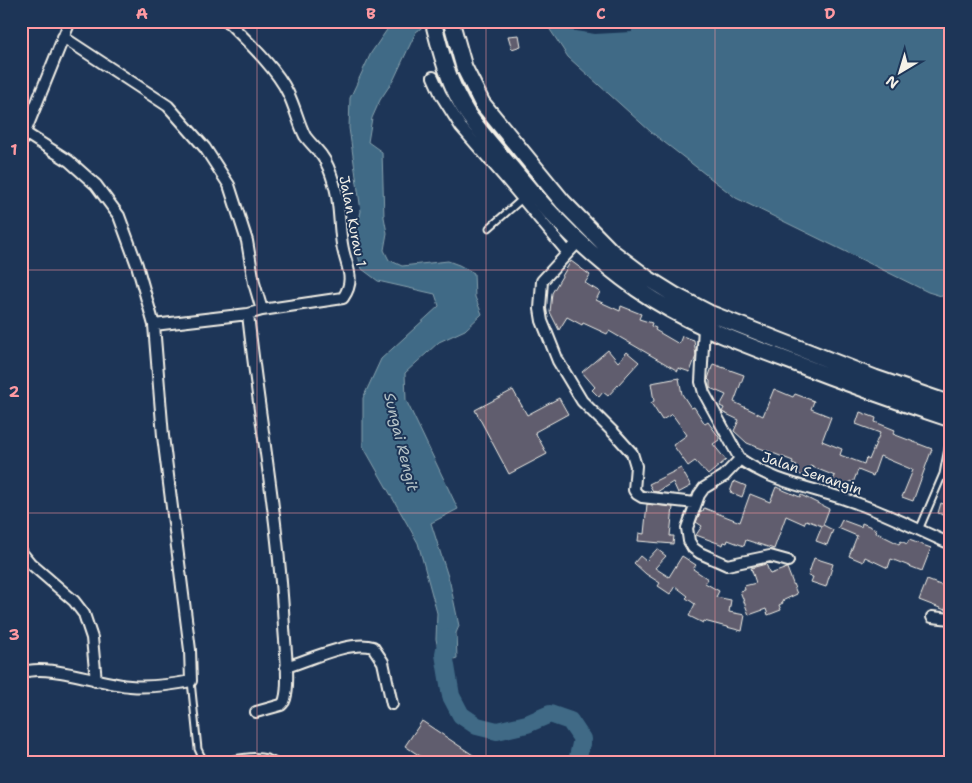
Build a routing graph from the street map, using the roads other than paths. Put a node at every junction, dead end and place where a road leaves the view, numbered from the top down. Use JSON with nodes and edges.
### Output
{"nodes":[{"id":1,"x":70,"y":21,"type":"edge"},
{"id":2,"x":227,"y":21,"type":"edge"},
{"id":3,"x":433,"y":21,"type":"edge"},
{"id":4,"x":451,"y":21,"type":"edge"},
{"id":5,"x":64,"y":37,"type":"junction"},
{"id":6,"x":434,"y":77,"type":"dead end"},
{"id":7,"x":22,"y":136,"type":"edge"},
{"id":8,"x":527,"y":196,"type":"junction"},
{"id":9,"x":489,"y":228,"type":"dead end"},
{"id":10,"x":578,"y":242,"type":"junction"},
{"id":11,"x":568,"y":253,"type":"junction"},
{"id":12,"x":262,"y":310,"type":"junction"},
{"id":13,"x":248,"y":314,"type":"junction"},
{"id":14,"x":154,"y":325,"type":"junction"},
{"id":15,"x":704,"y":327,"type":"junction"},
{"id":16,"x":951,"y":404,"type":"edge"},
{"id":17,"x":951,"y":419,"type":"edge"},
{"id":18,"x":951,"y":433,"type":"edge"},
{"id":19,"x":740,"y":459,"type":"junction"},
{"id":20,"x":695,"y":503,"type":"junction"},
{"id":21,"x":919,"y":531,"type":"junction"},
{"id":22,"x":951,"y":544,"type":"edge"},
{"id":23,"x":21,"y":552,"type":"edge"},
{"id":24,"x":788,"y":561,"type":"dead end"},
{"id":25,"x":932,"y":617,"type":"dead end"},
{"id":26,"x":951,"y":619,"type":"edge"},
{"id":27,"x":286,"y":667,"type":"junction"},
{"id":28,"x":21,"y":673,"type":"edge"},
{"id":29,"x":96,"y":681,"type":"junction"},
{"id":30,"x":191,"y":681,"type":"junction"},
{"id":31,"x":392,"y":704,"type":"dead end"},
{"id":32,"x":256,"y":712,"type":"dead end"},
{"id":33,"x":276,"y":762,"type":"edge"}],
"edges":[{"from":1,"to":5,"type":"street"},
{"from":2,"to":12,"type":"street","name":"Jalan Kurau 1"},
{"from":3,"to":8,"type":"main road"},
{"from":4,"to":16,"type":"main road"},
{"from":5,"to":7,"type":"street"},
{"from":5,"to":12,"type":"street"},
{"from":6,"to":8,"type":"street"},
{"from":7,"to":14,"type":"street"},
{"from":8,"to":9,"type":"lane"},
{"from":8,"to":10,"type":"main road"},
{"from":8,"to":11,"type":"street"},
{"from":10,"to":11,"type":"street"},
{"from":10,"to":15,"type":"main road"},
{"from":11,"to":20,"type":"street"},
{"from":12,"to":13,"type":"street","name":"Jalan Kurau 1"},
{"from":13,"to":14,"type":"street","name":"Jalan Kurau 1"},
{"from":13,"to":27,"type":"street"},
{"from":14,"to":30,"type":"street"},
{"from":15,"to":17,"type":"main road"},
{"from":15,"to":19,"type":"street","name":"Jalan Senangin"},
{"from":18,"to":21,"type":"lane"},
{"from":19,"to":20,"type":"street"},
{"from":19,"to":21,"type":"street","name":"Jalan Senangin"},
{"from":20,"to":24,"type":"street"},
{"from":21,"to":22,"type":"street","name":"Jalan Senangin"},
{"from":23,"to":29,"type":"street"},
{"from":25,"to":26,"type":"street"},
{"from":27,"to":31,"type":"street"},
{"from":27,"to":32,"type":"street"},
{"from":28,"to":29,"type":"street"},
{"from":29,"to":30,"type":"street"},
{"from":30,"to":33,"type":"lane"}]}
